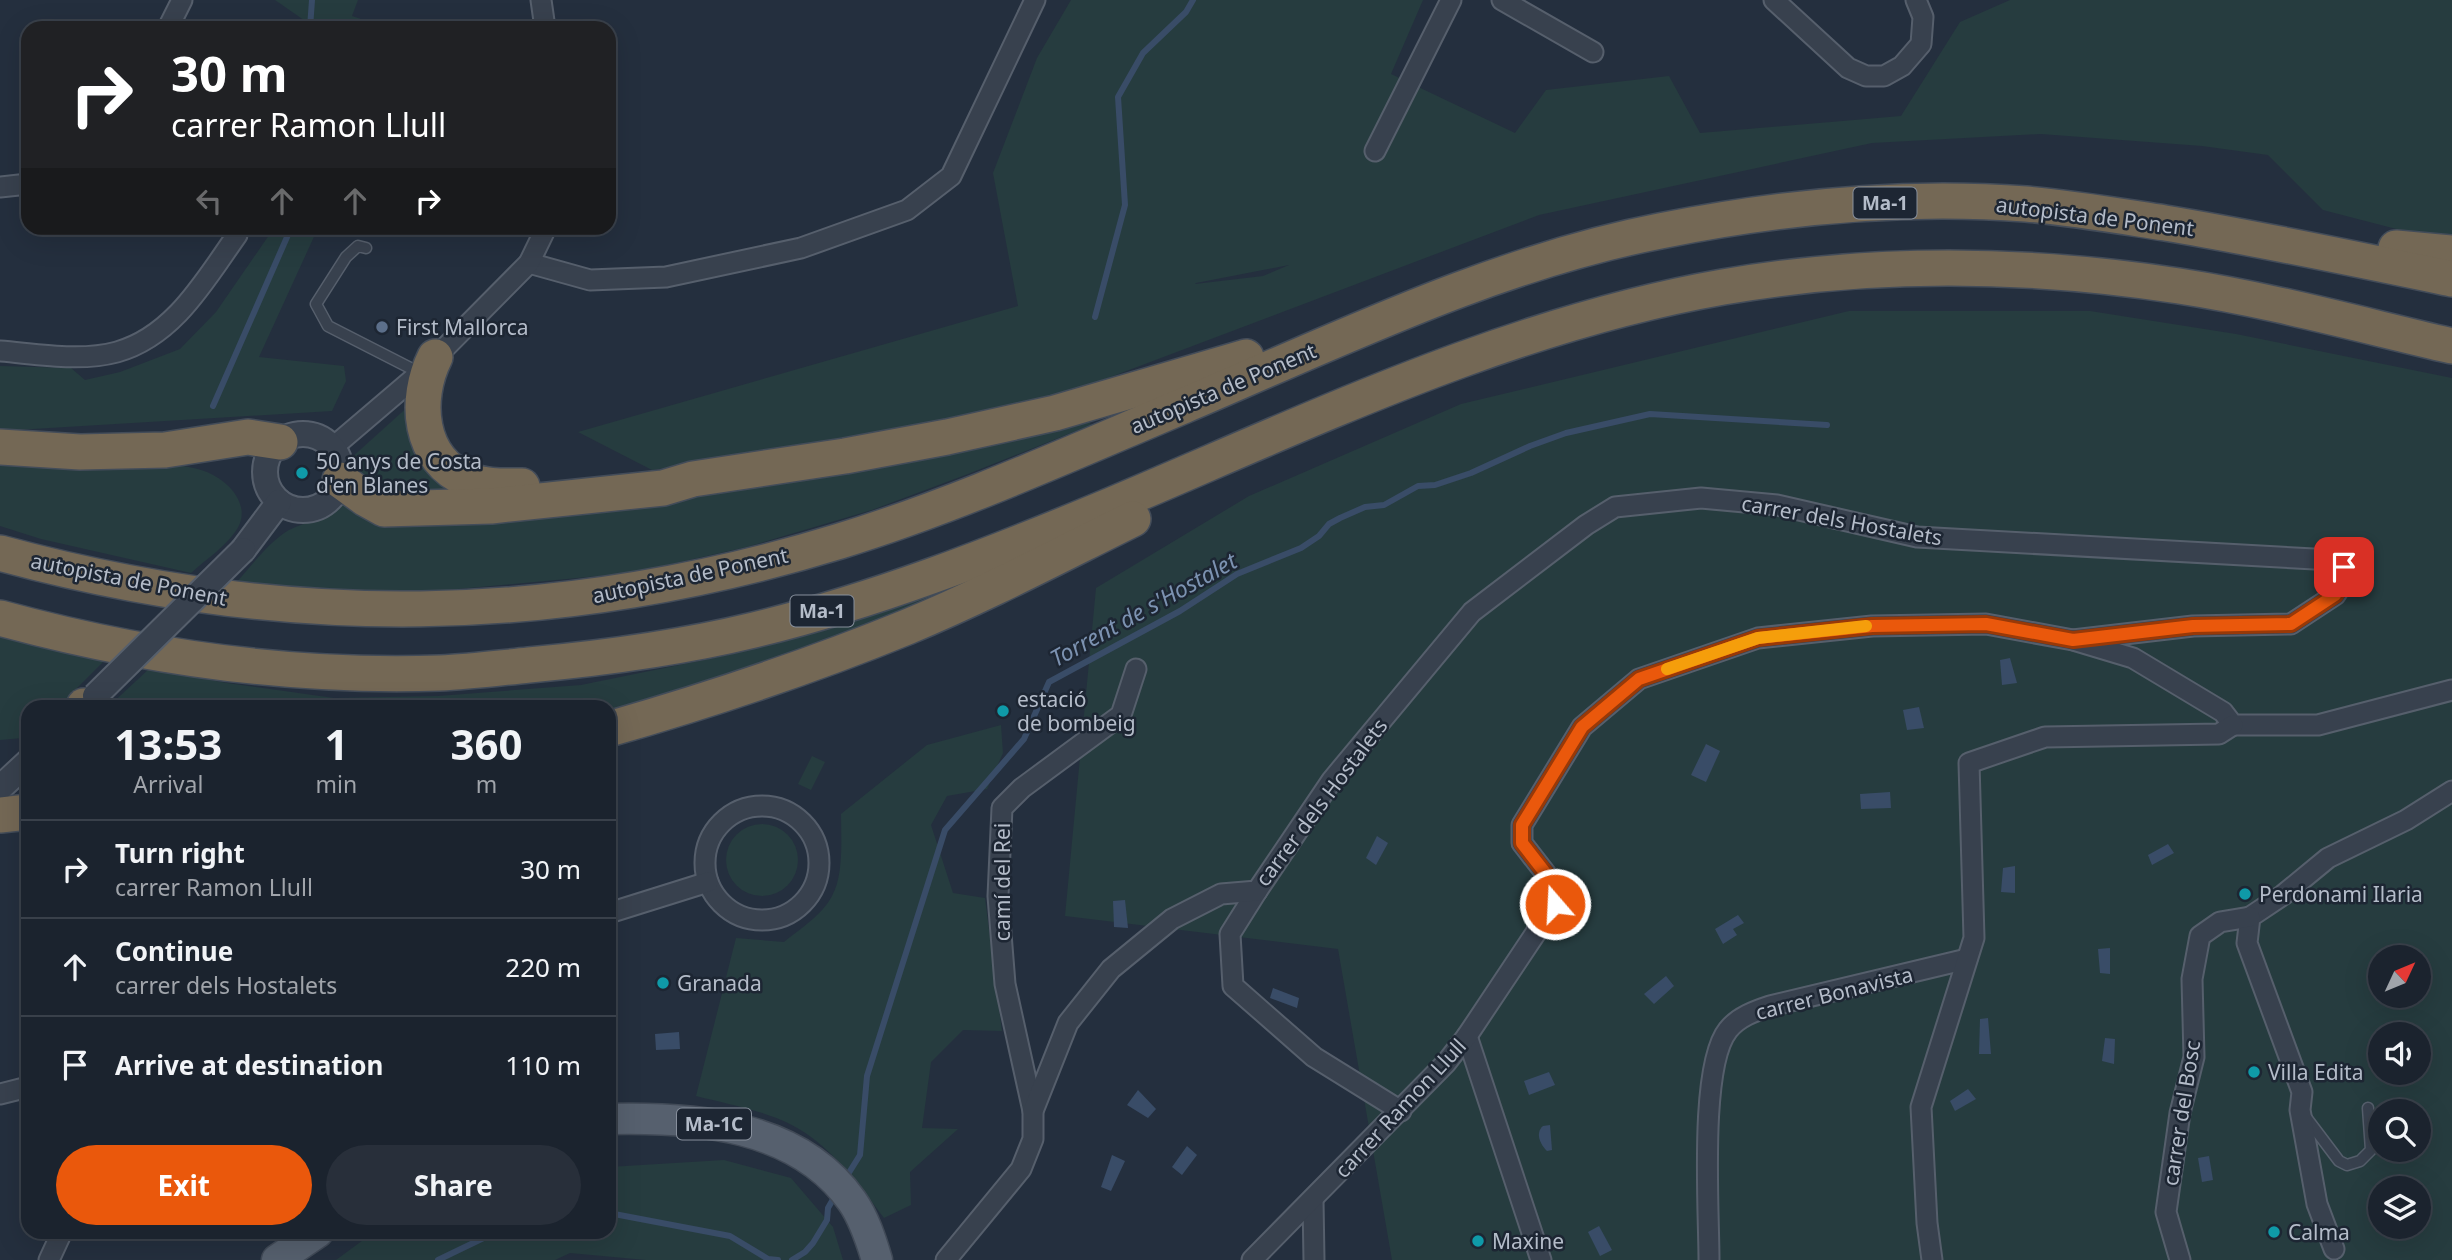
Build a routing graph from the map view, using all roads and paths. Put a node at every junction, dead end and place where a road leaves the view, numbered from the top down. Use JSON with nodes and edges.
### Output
{"nodes":[{"id":1,"x":182,"y":0,"type":"edge"},
{"id":2,"x":541,"y":0,"type":"edge"},
{"id":3,"x":1035,"y":0,"type":"edge"},
{"id":4,"x":1451,"y":0,"type":"edge"},
{"id":5,"x":1502,"y":0,"type":"edge"},
{"id":6,"x":1774,"y":0,"type":"edge"},
{"id":7,"x":1916,"y":0,"type":"edge"},
{"id":8,"x":172,"y":21,"type":"edge"},
{"id":9,"x":544,"y":21,"type":"edge"},
{"id":10,"x":1593,"y":52,"type":"dead end"},
{"id":11,"x":1375,"y":151,"type":"dead end"},
{"id":12,"x":21,"y":185,"type":"edge"},
{"id":13,"x":0,"y":187,"type":"edge"},
{"id":14,"x":237,"y":235,"type":"dead end"},
{"id":15,"x":542,"y":235,"type":"edge"},
{"id":16,"x":2266,"y":240,"type":"junction"},
{"id":17,"x":366,"y":248,"type":"dead end"},
{"id":18,"x":2452,"y":253,"type":"edge"},
{"id":19,"x":529,"y":263,"type":"junction"},
{"id":20,"x":2452,"y":279,"type":"edge"},
{"id":21,"x":1601,"y":316,"type":"junction"},
{"id":22,"x":1331,"y":342,"type":"junction"},
{"id":23,"x":2452,"y":346,"type":"edge"},
{"id":24,"x":0,"y":351,"type":"edge"},
{"id":25,"x":428,"y":365,"type":"junction"},
{"id":26,"x":279,"y":442,"type":"junction"},
{"id":27,"x":0,"y":447,"type":"edge"},
{"id":28,"x":336,"y":464,"type":"junction"},
{"id":29,"x":693,"y":479,"type":"junction"},
{"id":30,"x":279,"y":502,"type":"junction"},
{"id":31,"x":0,"y":552,"type":"edge"},
{"id":32,"x":0,"y":618,"type":"edge"},
{"id":33,"x":2073,"y":640,"type":"junction"},
{"id":34,"x":1136,"y":669,"type":"dead end"},
{"id":35,"x":2452,"y":690,"type":"edge"},
{"id":36,"x":91,"y":700,"type":"edge"},
{"id":37,"x":2233,"y":725,"type":"junction"},
{"id":38,"x":616,"y":727,"type":"edge"},
{"id":39,"x":21,"y":769,"type":"edge"},
{"id":40,"x":0,"y":789,"type":"edge"},
{"id":41,"x":2452,"y":791,"type":"edge"},
{"id":42,"x":21,"y":813,"type":"edge"},
{"id":43,"x":0,"y":815,"type":"edge"},
{"id":44,"x":708,"y":882,"type":"junction"},
{"id":45,"x":1257,"y":891,"type":"junction"},
{"id":46,"x":616,"y":911,"type":"edge"},
{"id":47,"x":2250,"y":917,"type":"junction"},
{"id":48,"x":1967,"y":959,"type":"junction"},
{"id":49,"x":1467,"y":1036,"type":"junction"},
{"id":50,"x":21,"y":1089,"type":"edge"},
{"id":51,"x":0,"y":1094,"type":"edge"},
{"id":52,"x":1033,"y":1111,"type":"junction"},
{"id":53,"x":1401,"y":1111,"type":"junction"},
{"id":54,"x":2300,"y":1111,"type":"junction"},
{"id":55,"x":616,"y":1119,"type":"edge"},
{"id":56,"x":2368,"y":1153,"type":"edge"},
{"id":57,"x":1313,"y":1200,"type":"junction"},
{"id":58,"x":59,"y":1239,"type":"edge"},
{"id":59,"x":307,"y":1239,"type":"edge"},
{"id":60,"x":2334,"y":1249,"type":"dead end"},
{"id":61,"x":50,"y":1260,"type":"edge"},
{"id":62,"x":277,"y":1260,"type":"edge"},
{"id":63,"x":877,"y":1260,"type":"edge"},
{"id":64,"x":946,"y":1260,"type":"edge"},
{"id":65,"x":1252,"y":1260,"type":"edge"},
{"id":66,"x":1314,"y":1260,"type":"edge"},
{"id":67,"x":1541,"y":1260,"type":"edge"},
{"id":68,"x":1709,"y":1260,"type":"edge"},
{"id":69,"x":1932,"y":1260,"type":"edge"},
{"id":70,"x":2180,"y":1260,"type":"edge"}],
"edges":[{"from":1,"to":8,"type":"street"},
{"from":2,"to":9,"type":"street"},
{"from":3,"to":19,"type":"street"},
{"from":4,"to":11,"type":"street"},
{"from":5,"to":10,"type":"street"},
{"from":6,"to":7,"type":"street"},
{"from":12,"to":13,"type":"street"},
{"from":14,"to":24,"type":"street"},
{"from":15,"to":19,"type":"street"},
{"from":16,"to":18,"type":"highway"},
{"from":16,"to":20,"type":"highway","name":"autopista de Ponent","number":"Ma-1"},
{"from":16,"to":22,"type":"highway","name":"autopista de Ponent","number":"Ma-1"},
{"from":17,"to":25,"type":"lane"},
{"from":19,"to":25,"type":"street"},
{"from":21,"to":23,"type":"highway","number":"Ma-1"},
{"from":21,"to":32,"type":"highway","number":"Ma-1"},
{"from":21,"to":38,"type":"highway"},
{"from":22,"to":29,"type":"highway"},
{"from":22,"to":31,"type":"highway","name":"autopista de Ponent","number":"Ma-1"},
{"from":25,"to":28,"type":"street"},
{"from":25,"to":29,"type":"highway"},
{"from":26,"to":27,"type":"highway"},
{"from":26,"to":28,"type":"street"},
{"from":26,"to":30,"type":"street"},
{"from":28,"to":29,"type":"highway"},
{"from":28,"to":30,"type":"street"},
{"from":30,"to":36,"type":"street","bridge":true},
{"from":33,"to":37,"type":"street","name":"carrer Ramon Llull"},
{"from":33,"to":45,"type":"street","name":"carrer dels Hostalets"},
{"from":33,"to":49,"type":"street","name":"carrer Ramon Llull"},
{"from":34,"to":52,"type":"street","name":"camí del Rei"},
{"from":35,"to":37,"type":"street"},
{"from":37,"to":48,"type":"street"},
{"from":39,"to":40,"type":"street"},
{"from":41,"to":47,"type":"street"},
{"from":42,"to":43,"type":"highway"},
{"from":44,"to":44,"type":"street"},
{"from":44,"to":46,"type":"street"},
{"from":45,"to":52,"type":"street","name":"carrer dels Hostalets"},
{"from":45,"to":53,"type":"street"},
{"from":47,"to":54,"type":"street"},
{"from":47,"to":70,"type":"street","name":"carrer del Bosc"},
{"from":48,"to":68,"type":"street","name":"carrer Bonavista"},
{"from":48,"to":69,"type":"street"},
{"from":49,"to":53,"type":"street","name":"carrer Ramon Llull"},
{"from":49,"to":67,"type":"street"},
{"from":50,"to":51,"type":"street"},
{"from":52,"to":64,"type":"street","name":"carrer dels Hostalets"},
{"from":53,"to":57,"type":"street","name":"carrer Ramon Llull"},
{"from":54,"to":56,"type":"lane"},
{"from":54,"to":60,"type":"street"},
{"from":55,"to":63,"type":"main road","number":"Ma-1C"},
{"from":57,"to":65,"type":"street","name":"carrer Ramon Llull"},
{"from":57,"to":66,"type":"street"},
{"from":58,"to":61,"type":"street"},
{"from":59,"to":62,"type":"main road"}]}
